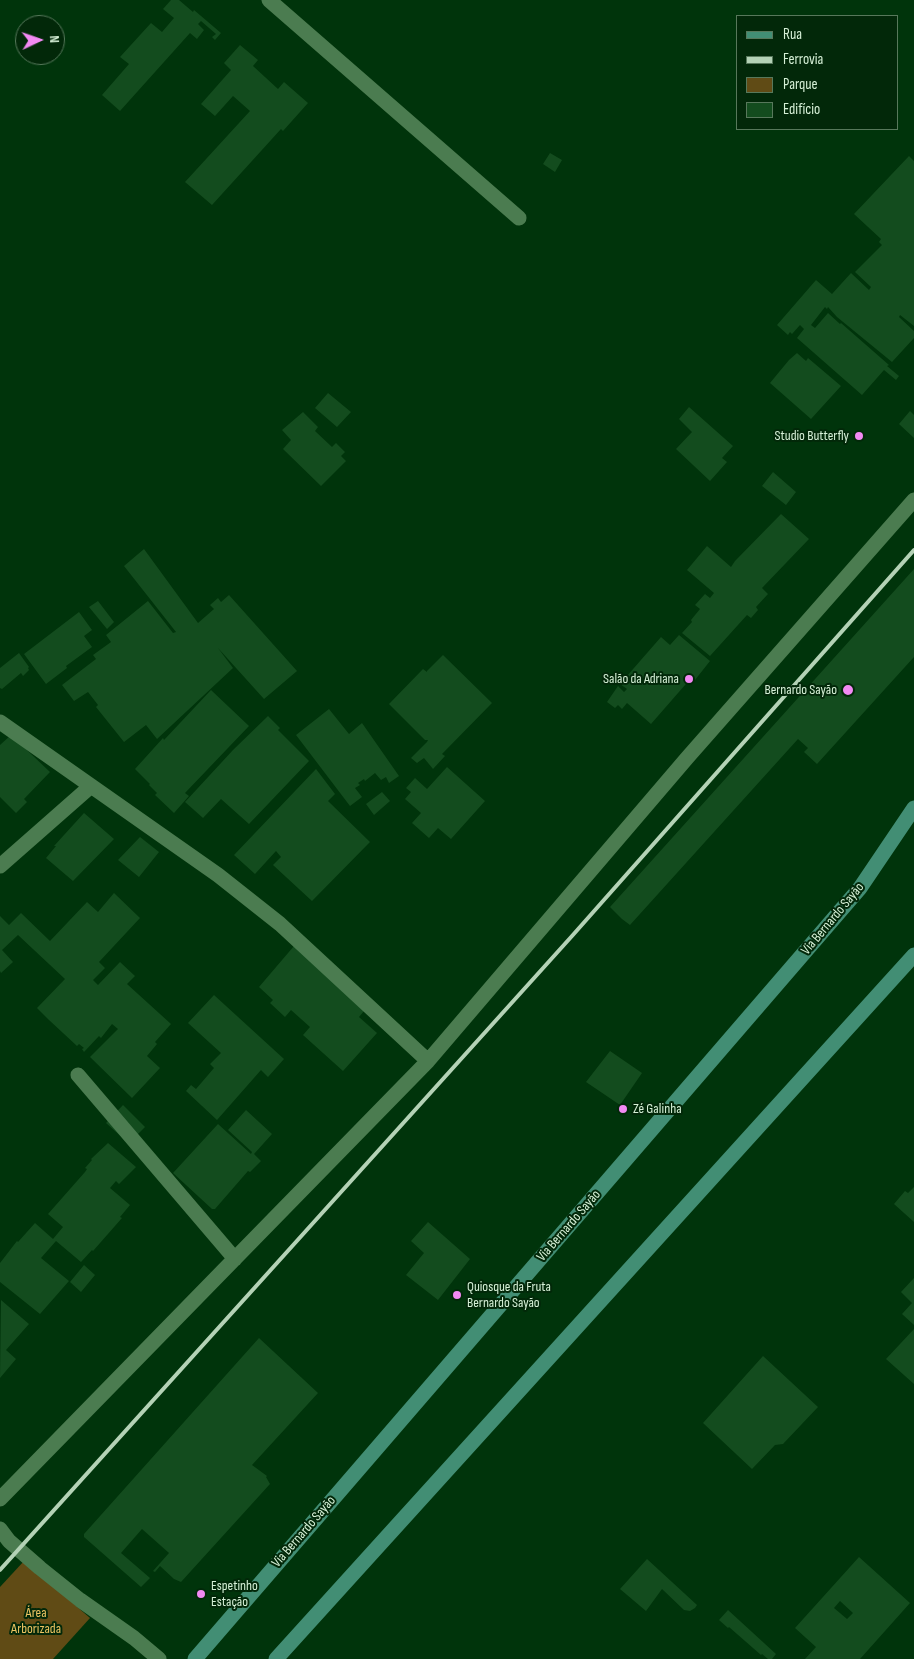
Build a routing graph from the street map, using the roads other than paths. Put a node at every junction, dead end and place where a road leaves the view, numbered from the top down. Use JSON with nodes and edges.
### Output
{"nodes":[{"id":1,"x":268,"y":0,"type":"edge"},
{"id":2,"x":519,"y":218,"type":"dead end"},
{"id":3,"x":914,"y":500,"type":"edge"},
{"id":4,"x":0,"y":722,"type":"edge"},
{"id":5,"x":91,"y":786,"type":"junction"},
{"id":6,"x":914,"y":808,"type":"edge"},
{"id":7,"x":0,"y":866,"type":"edge"},
{"id":8,"x":914,"y":955,"type":"edge"},
{"id":9,"x":428,"y":1061,"type":"junction"},
{"id":10,"x":78,"y":1075,"type":"dead end"},
{"id":11,"x":235,"y":1258,"type":"junction"},
{"id":12,"x":0,"y":1499,"type":"edge"},
{"id":13,"x":0,"y":1530,"type":"edge"},
{"id":14,"x":159,"y":1659,"type":"edge"},
{"id":15,"x":194,"y":1659,"type":"edge"},
{"id":16,"x":276,"y":1659,"type":"edge"}],
"edges":[{"from":1,"to":2,"type":"street"},
{"from":3,"to":9,"type":"street"},
{"from":4,"to":5,"type":"street"},
{"from":5,"to":7,"type":"street"},
{"from":5,"to":9,"type":"street"},
{"from":6,"to":15,"type":"main road","name":"Via Bernardo Sayão"},
{"from":8,"to":16,"type":"main road"},
{"from":9,"to":11,"type":"street"},
{"from":10,"to":11,"type":"street"},
{"from":11,"to":12,"type":"street"},
{"from":13,"to":14,"type":"street"}]}
